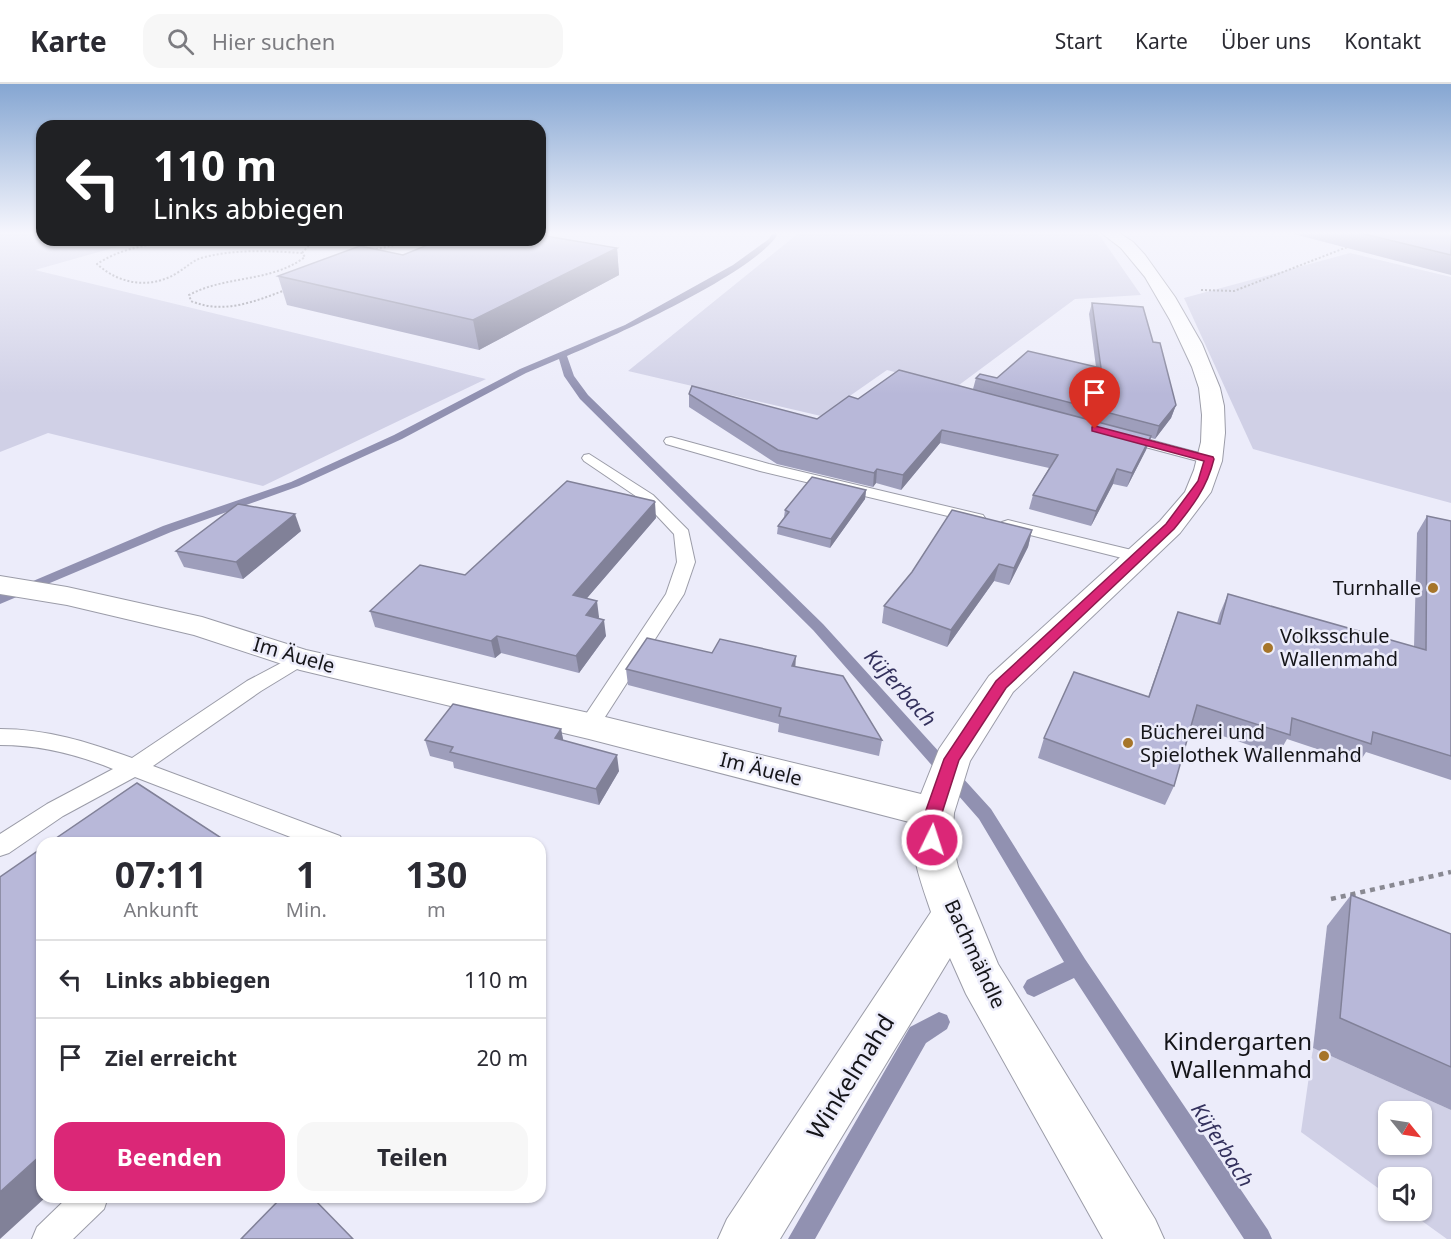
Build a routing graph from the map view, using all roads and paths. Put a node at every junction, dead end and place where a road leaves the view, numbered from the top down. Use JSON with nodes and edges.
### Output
{"nodes":[{"id":1,"x":204,"y":286,"type":"edge"},
{"id":2,"x":1158,"y":286,"type":"edge"},
{"id":3,"x":1247,"y":286,"type":"edge"},
{"id":4,"x":289,"y":289,"type":"dead end"},
{"id":5,"x":1161,"y":290,"type":"junction"},
{"id":6,"x":1106,"y":432,"type":"edge"},
{"id":7,"x":671,"y":441,"type":"dead end"},
{"id":8,"x":589,"y":458,"type":"dead end"},
{"id":9,"x":1209,"y":459,"type":"junction"},
{"id":10,"x":1138,"y":557,"type":"junction"},
{"id":11,"x":2,"y":586,"type":"edge"},
{"id":12,"x":300,"y":659,"type":"junction"},
{"id":13,"x":589,"y":726,"type":"junction"},
{"id":14,"x":0,"y":737,"type":"edge"},
{"id":15,"x":135,"y":767,"type":"junction"},
{"id":16,"x":942,"y":789,"type":"junction"},
{"id":17,"x":316,"y":837,"type":"edge"},
{"id":18,"x":0,"y":846,"type":"edge"},
{"id":19,"x":1451,"y":872,"type":"edge"},
{"id":20,"x":1330,"y":899,"type":"dead end"},
{"id":21,"x":954,"y":914,"type":"junction"},
{"id":22,"x":86,"y":1203,"type":"edge"},
{"id":23,"x":49,"y":1239,"type":"edge"},
{"id":24,"x":747,"y":1239,"type":"edge"},
{"id":25,"x":1135,"y":1239,"type":"edge"}],
"edges":[{"from":1,"to":4,"type":"path"},
{"from":2,"to":5,"type":"street"},
{"from":3,"to":5,"type":"path"},
{"from":5,"to":9,"type":"street"},
{"from":6,"to":9,"type":"lane"},
{"from":7,"to":10,"type":"lane"},
{"from":8,"to":13,"type":"lane"},
{"from":9,"to":10,"type":"street"},
{"from":10,"to":16,"type":"street"},
{"from":11,"to":12,"type":"street","name":"Im Äuele"},
{"from":12,"to":13,"type":"street","name":"Im Äuele"},
{"from":12,"to":15,"type":"lane"},
{"from":13,"to":16,"type":"street","name":"Im Äuele"},
{"from":14,"to":15,"type":"lane"},
{"from":15,"to":17,"type":"lane"},
{"from":15,"to":18,"type":"lane"},
{"from":16,"to":21,"type":"street","name":"Bachmähdle"},
{"from":19,"to":20,"type":"path"},
{"from":21,"to":24,"type":"street","name":"Winkelmahd"},
{"from":21,"to":25,"type":"street","name":"Bachmähdle"},
{"from":22,"to":23,"type":"lane"}]}
